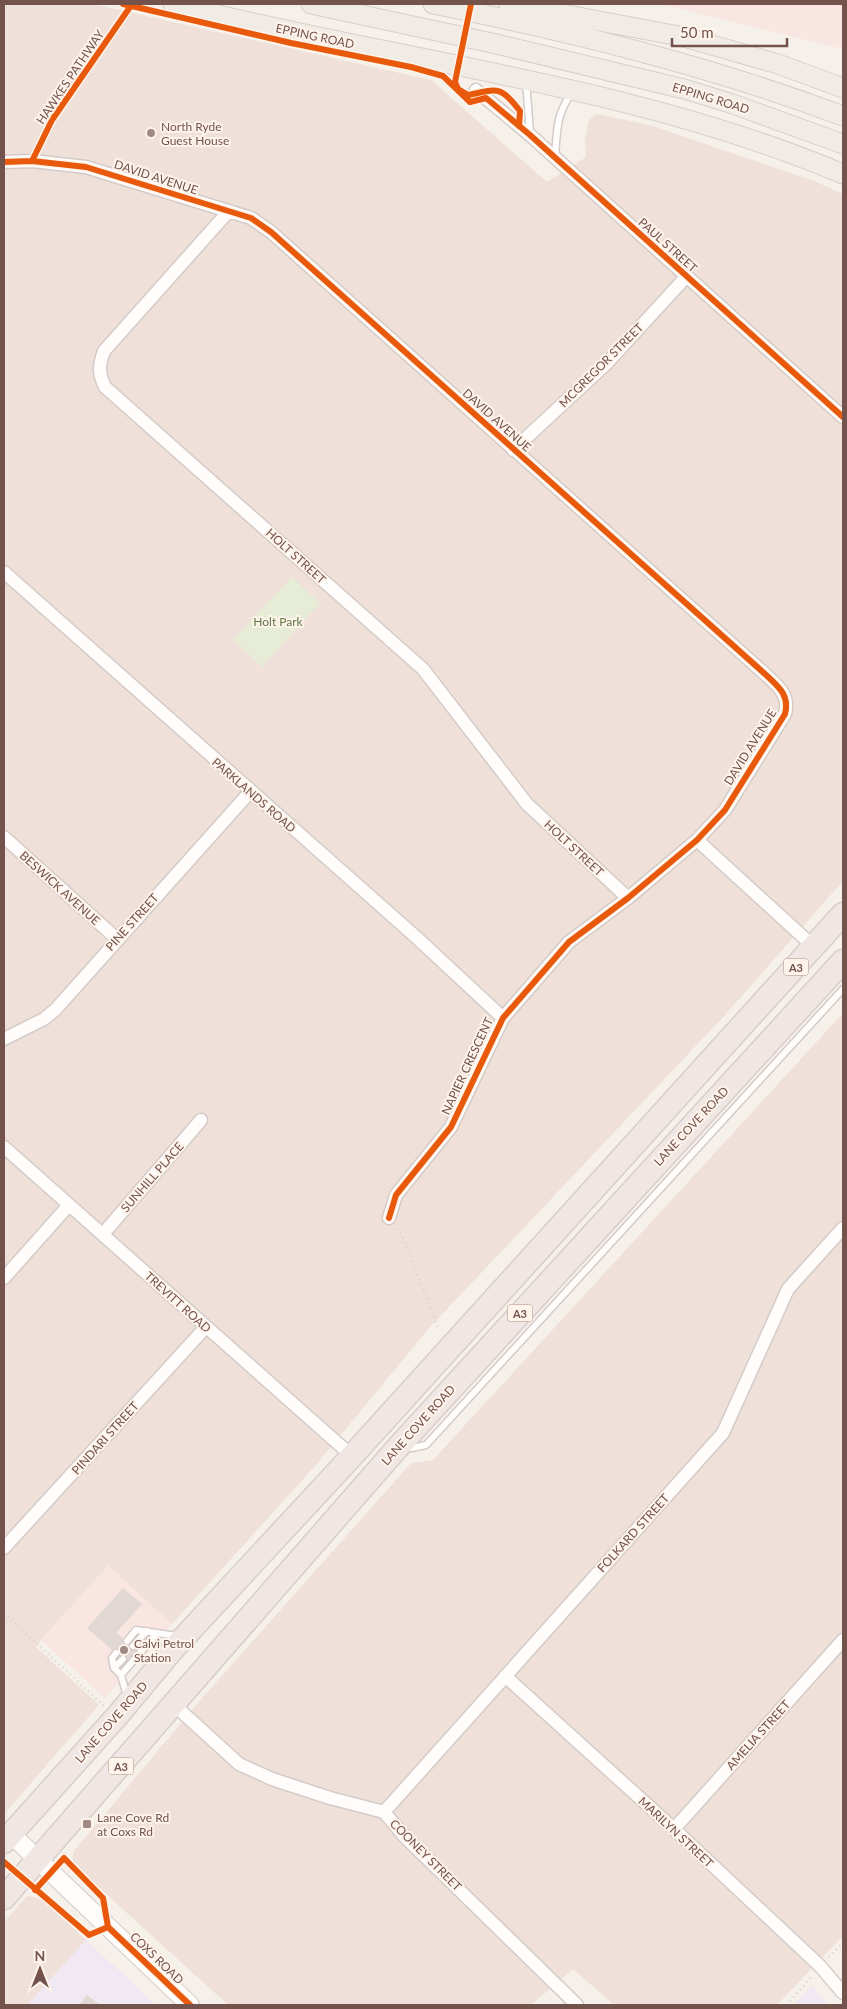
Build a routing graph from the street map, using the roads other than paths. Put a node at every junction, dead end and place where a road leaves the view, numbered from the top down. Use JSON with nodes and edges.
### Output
{"nodes":[{"id":1,"x":173,"y":4,"type":"edge"},
{"id":2,"x":311,"y":4,"type":"edge"},
{"id":3,"x":433,"y":4,"type":"edge"},
{"id":4,"x":510,"y":4,"type":"edge"},
{"id":5,"x":526,"y":80,"type":"junction"},
{"id":6,"x":843,"y":88,"type":"edge"},
{"id":7,"x":572,"y":90,"type":"junction"},
{"id":8,"x":481,"y":94,"type":"road end"},
{"id":9,"x":843,"y":116,"type":"edge"},
{"id":10,"x":530,"y":135,"type":"junction"},
{"id":11,"x":843,"y":144,"type":"edge"},
{"id":12,"x":555,"y":157,"type":"junction"},
{"id":13,"x":4,"y":162,"type":"edge"},
{"id":14,"x":843,"y":174,"type":"edge"},
{"id":15,"x":228,"y":212,"type":"junction"},
{"id":16,"x":686,"y":277,"type":"junction"},
{"id":17,"x":843,"y":417,"type":"edge"},
{"id":18,"x":513,"y":450,"type":"junction"},
{"id":19,"x":4,"y":572,"type":"edge"},
{"id":20,"x":250,"y":792,"type":"junction"},
{"id":21,"x":4,"y":837,"type":"edge"},
{"id":22,"x":697,"y":840,"type":"junction"},
{"id":23,"x":628,"y":898,"type":"junction"},
{"id":24,"x":843,"y":914,"type":"edge"},
{"id":25,"x":117,"y":939,"type":"junction"},
{"id":26,"x":814,"y":947,"type":"junction"},
{"id":27,"x":843,"y":961,"type":"edge"},
{"id":28,"x":843,"y":989,"type":"edge"},
{"id":29,"x":503,"y":1018,"type":"junction"},
{"id":30,"x":4,"y":1039,"type":"edge"},
{"id":31,"x":201,"y":1120,"type":"dead end"},
{"id":32,"x":4,"y":1147,"type":"edge"},
{"id":33,"x":69,"y":1205,"type":"junction"},
{"id":34,"x":389,"y":1218,"type":"road end"},
{"id":35,"x":843,"y":1228,"type":"edge"},
{"id":36,"x":102,"y":1234,"type":"junction"},
{"id":37,"x":4,"y":1278,"type":"edge"},
{"id":38,"x":206,"y":1327,"type":"junction"},
{"id":39,"x":400,"y":1446,"type":"junction"},
{"id":40,"x":352,"y":1456,"type":"junction"},
{"id":41,"x":4,"y":1548,"type":"edge"},
{"id":42,"x":147,"y":1631,"type":"junction"},
{"id":43,"x":157,"y":1633,"type":"junction"},
{"id":44,"x":184,"y":1637,"type":"junction"},
{"id":45,"x":843,"y":1640,"type":"edge"},
{"id":46,"x":127,"y":1641,"type":"dead end"},
{"id":47,"x":133,"y":1646,"type":"dead end"},
{"id":48,"x":116,"y":1653,"type":"dead end"},
{"id":49,"x":123,"y":1659,"type":"dead end"},
{"id":50,"x":114,"y":1668,"type":"junction"},
{"id":51,"x":121,"y":1675,"type":"junction"},
{"id":52,"x":505,"y":1676,"type":"junction"},
{"id":53,"x":129,"y":1702,"type":"junction"},
{"id":54,"x":172,"y":1704,"type":"junction"},
{"id":55,"x":384,"y":1812,"type":"junction"},
{"id":56,"x":674,"y":1829,"type":"junction"},
{"id":57,"x":7,"y":1838,"type":"edge"},
{"id":58,"x":38,"y":1861,"type":"junction"},
{"id":59,"x":4,"y":1898,"type":"edge"},
{"id":60,"x":843,"y":1993,"type":"edge"},
{"id":61,"x":190,"y":2005,"type":"edge"},
{"id":62,"x":577,"y":2005,"type":"edge"}],
"edges":[{"from":1,"to":5,"type":"main road"},
{"from":2,"to":11,"type":"main road","name":"EPPING ROAD"},
{"from":3,"to":9,"type":"main road","name":"EPPING ROAD"},
{"from":4,"to":6,"type":"main road"},
{"from":5,"to":7,"type":"main road"},
{"from":5,"to":10,"type":"lane"},
{"from":7,"to":12,"type":"lane"},
{"from":7,"to":14,"type":"main road"},
{"from":8,"to":10,"type":"street","name":"PAUL STREET"},
{"from":10,"to":12,"type":"street","name":"PAUL STREET"},
{"from":12,"to":16,"type":"street","name":"PAUL STREET"},
{"from":13,"to":15,"type":"street","name":"DAVID AVENUE"},
{"from":15,"to":18,"type":"street","name":"DAVID AVENUE"},
{"from":15,"to":23,"type":"street","name":"HOLT STREET"},
{"from":16,"to":17,"type":"street","name":"PAUL STREET"},
{"from":16,"to":18,"type":"street","name":"MCGREGOR STREET"},
{"from":18,"to":22,"type":"street","name":"DAVID AVENUE"},
{"from":19,"to":20,"type":"street","name":"PARKLANDS ROAD"},
{"from":20,"to":25,"type":"street","name":"PINE STREET"},
{"from":20,"to":29,"type":"street","name":"PARKLANDS ROAD"},
{"from":21,"to":25,"type":"street","name":"BESWICK AVENUE"},
{"from":22,"to":23,"type":"street","name":"NAPIER CRESCENT"},
{"from":22,"to":26,"type":"street"},
{"from":23,"to":29,"type":"street","name":"NAPIER CRESCENT"},
{"from":24,"to":26,"type":"highway","name":"LANE COVE ROAD","number":"A3"},
{"from":25,"to":30,"type":"street","name":"PINE STREET"},
{"from":26,"to":40,"type":"highway","name":"LANE COVE ROAD","number":"A3"},
{"from":27,"to":39,"type":"highway","name":"LANE COVE ROAD","number":"A3"},
{"from":28,"to":39,"type":"lane"},
{"from":29,"to":34,"type":"street","name":"NAPIER CRESCENT"},
{"from":31,"to":36,"type":"street","name":"SUNHILL PLACE"},
{"from":32,"to":33,"type":"street","name":"TREVITT ROAD"},
{"from":33,"to":36,"type":"street","name":"TREVITT ROAD"},
{"from":33,"to":37,"type":"street"},
{"from":35,"to":52,"type":"street","name":"FOLKARD STREET"},
{"from":36,"to":38,"type":"street","name":"TREVITT ROAD"},
{"from":38,"to":40,"type":"street","name":"TREVITT ROAD"},
{"from":38,"to":41,"type":"street","name":"PINDARI STREET"},
{"from":39,"to":54,"type":"highway","name":"LANE COVE ROAD","number":"A3"},
{"from":40,"to":44,"type":"highway","name":"LANE COVE ROAD","number":"A3"},
{"from":42,"to":43,"type":"lane"},
{"from":42,"to":46,"type":"lane"},
{"from":42,"to":47,"type":"lane"},
{"from":43,"to":44,"type":"lane"},
{"from":43,"to":51,"type":"lane"},
{"from":44,"to":53,"type":"highway","name":"LANE COVE ROAD","number":"A3"},
{"from":45,"to":56,"type":"street","name":"AMELIA STREET"},
{"from":48,"to":50,"type":"lane"},
{"from":49,"to":50,"type":"lane"},
{"from":50,"to":51,"type":"lane"},
{"from":51,"to":53,"type":"lane"},
{"from":52,"to":55,"type":"street","name":"FOLKARD STREET"},
{"from":52,"to":56,"type":"street","name":"MARILYN STREET"},
{"from":53,"to":57,"type":"highway","name":"LANE COVE ROAD","number":"A3"},
{"from":54,"to":55,"type":"street","name":"COONEY STREET"},
{"from":54,"to":58,"type":"highway","name":"LANE COVE ROAD","number":"A3"},
{"from":55,"to":62,"type":"street","name":"COONEY STREET"},
{"from":56,"to":60,"type":"street","name":"MARILYN STREET"},
{"from":57,"to":58,"type":"street","name":"COXS ROAD"},
{"from":58,"to":59,"type":"highway","name":"LANE COVE ROAD","number":"A3"},
{"from":58,"to":61,"type":"street","name":"COXS ROAD"}]}
